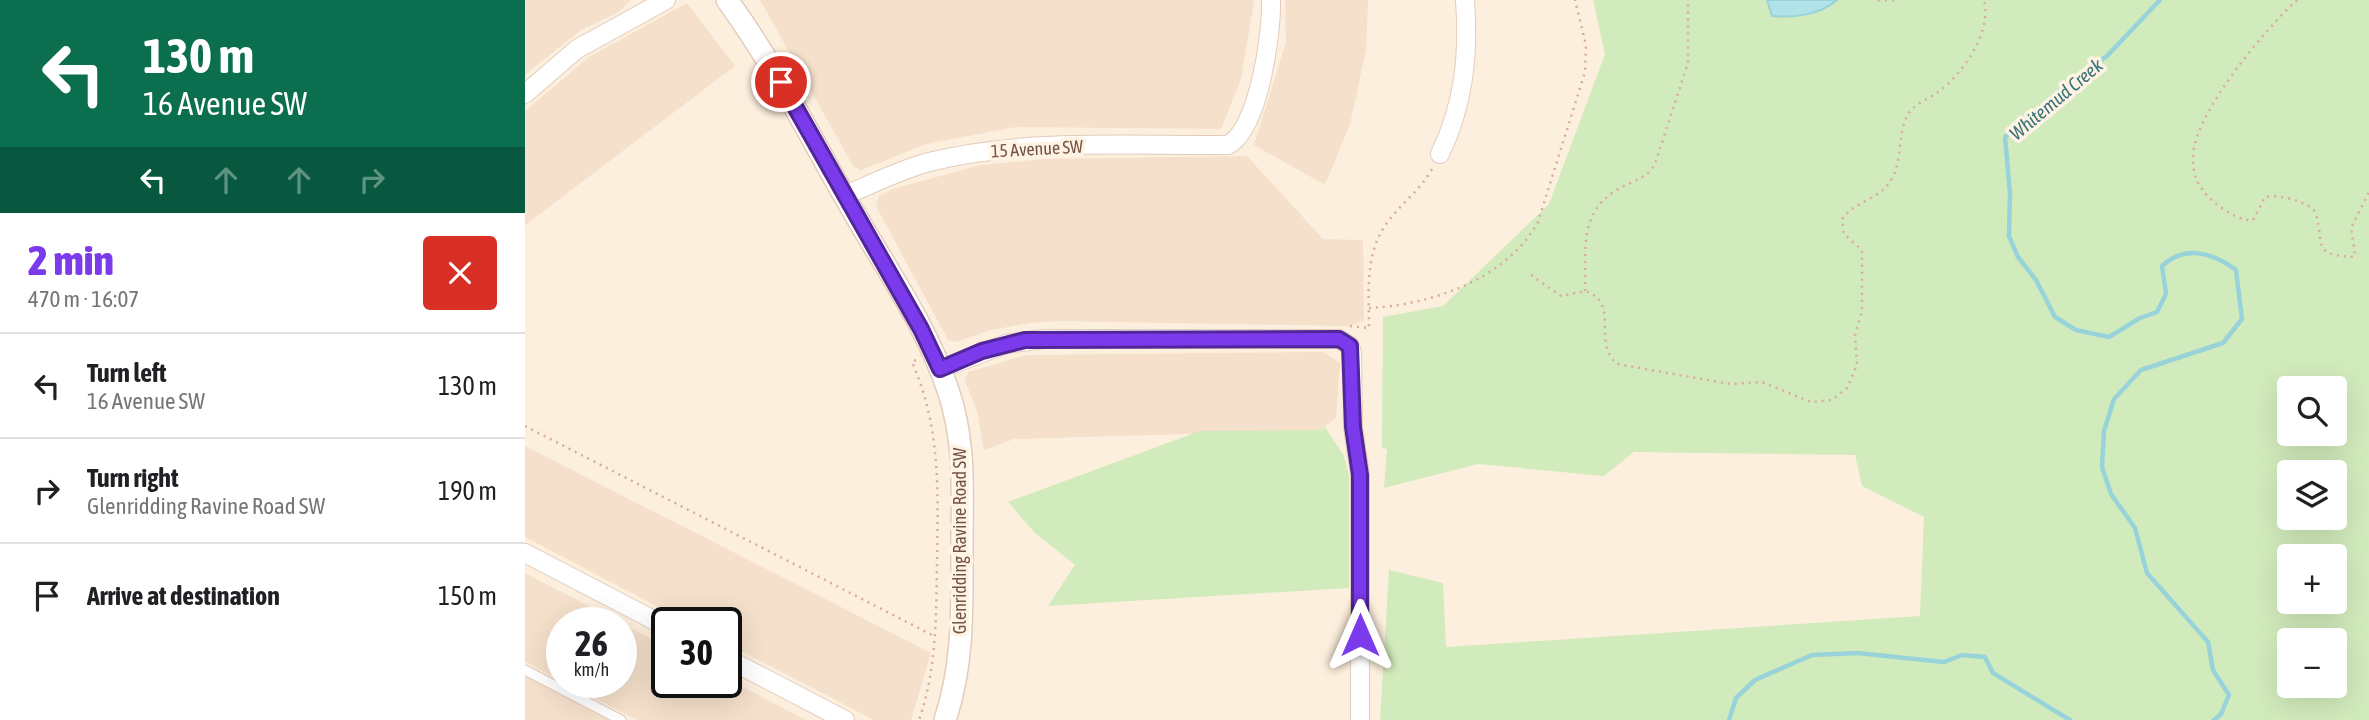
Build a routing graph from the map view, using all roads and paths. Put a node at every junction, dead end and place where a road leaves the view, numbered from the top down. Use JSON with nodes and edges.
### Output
{"nodes":[{"id":1,"x":666,"y":0,"type":"edge"},
{"id":2,"x":727,"y":0,"type":"edge"},
{"id":3,"x":1271,"y":0,"type":"edge"},
{"id":4,"x":1465,"y":0,"type":"edge"},
{"id":5,"x":1576,"y":0,"type":"edge"},
{"id":6,"x":1688,"y":0,"type":"edge"},
{"id":7,"x":1878,"y":0,"type":"edge"},
{"id":8,"x":1896,"y":0,"type":"edge"},
{"id":9,"x":1983,"y":0,"type":"edge"},
{"id":10,"x":2297,"y":0,"type":"edge"},
{"id":11,"x":525,"y":94,"type":"edge"},
{"id":12,"x":1440,"y":154,"type":"joint"},
{"id":13,"x":2369,"y":192,"type":"edge"},
{"id":14,"x":844,"y":195,"type":"junction"},
{"id":15,"x":1531,"y":275,"type":"dead end"},
{"id":16,"x":1585,"y":291,"type":"junction"},
{"id":17,"x":1369,"y":308,"type":"junction"},
{"id":18,"x":1350,"y":326,"type":"dead end"},
{"id":19,"x":912,"y":362,"type":"dead end"},
{"id":20,"x":940,"y":369,"type":"junction"},
{"id":21,"x":525,"y":426,"type":"edge"},
{"id":22,"x":525,"y":553,"type":"edge"},
{"id":23,"x":651,"y":619,"type":"edge"},
{"id":24,"x":936,"y":637,"type":"junction"},
{"id":25,"x":742,"y":666,"type":"edge"},
{"id":26,"x":525,"y":670,"type":"edge"},
{"id":27,"x":621,"y":720,"type":"edge"},
{"id":28,"x":845,"y":720,"type":"edge"},
{"id":29,"x":919,"y":720,"type":"edge"},
{"id":30,"x":945,"y":720,"type":"edge"},
{"id":31,"x":1360,"y":720,"type":"edge"}],
"edges":[{"from":1,"to":11,"type":"street"},
{"from":2,"to":14,"type":"street","name":"Glenridding Ravine Road SW"},
{"from":3,"to":14,"type":"street","name":"15 Avenue SW"},
{"from":4,"to":12,"type":"street"},
{"from":5,"to":17,"type":"path"},
{"from":6,"to":16,"type":"path"},
{"from":7,"to":8,"type":"path"},
{"from":9,"to":16,"type":"path"},
{"from":10,"to":13,"type":"path"},
{"from":12,"to":17,"type":"path"},
{"from":14,"to":20,"type":"street","name":"Glenridding Ravine Road SW"},
{"from":15,"to":16,"type":"path"},
{"from":17,"to":18,"type":"path"},
{"from":19,"to":24,"type":"path"},
{"from":20,"to":30,"type":"street","name":"Glenridding Ravine Road SW"},
{"from":20,"to":31,"type":"street"},
{"from":21,"to":24,"type":"path"},
{"from":22,"to":23,"type":"street"},
{"from":24,"to":29,"type":"path"},
{"from":25,"to":28,"type":"street"},
{"from":26,"to":27,"type":"lane"}]}
